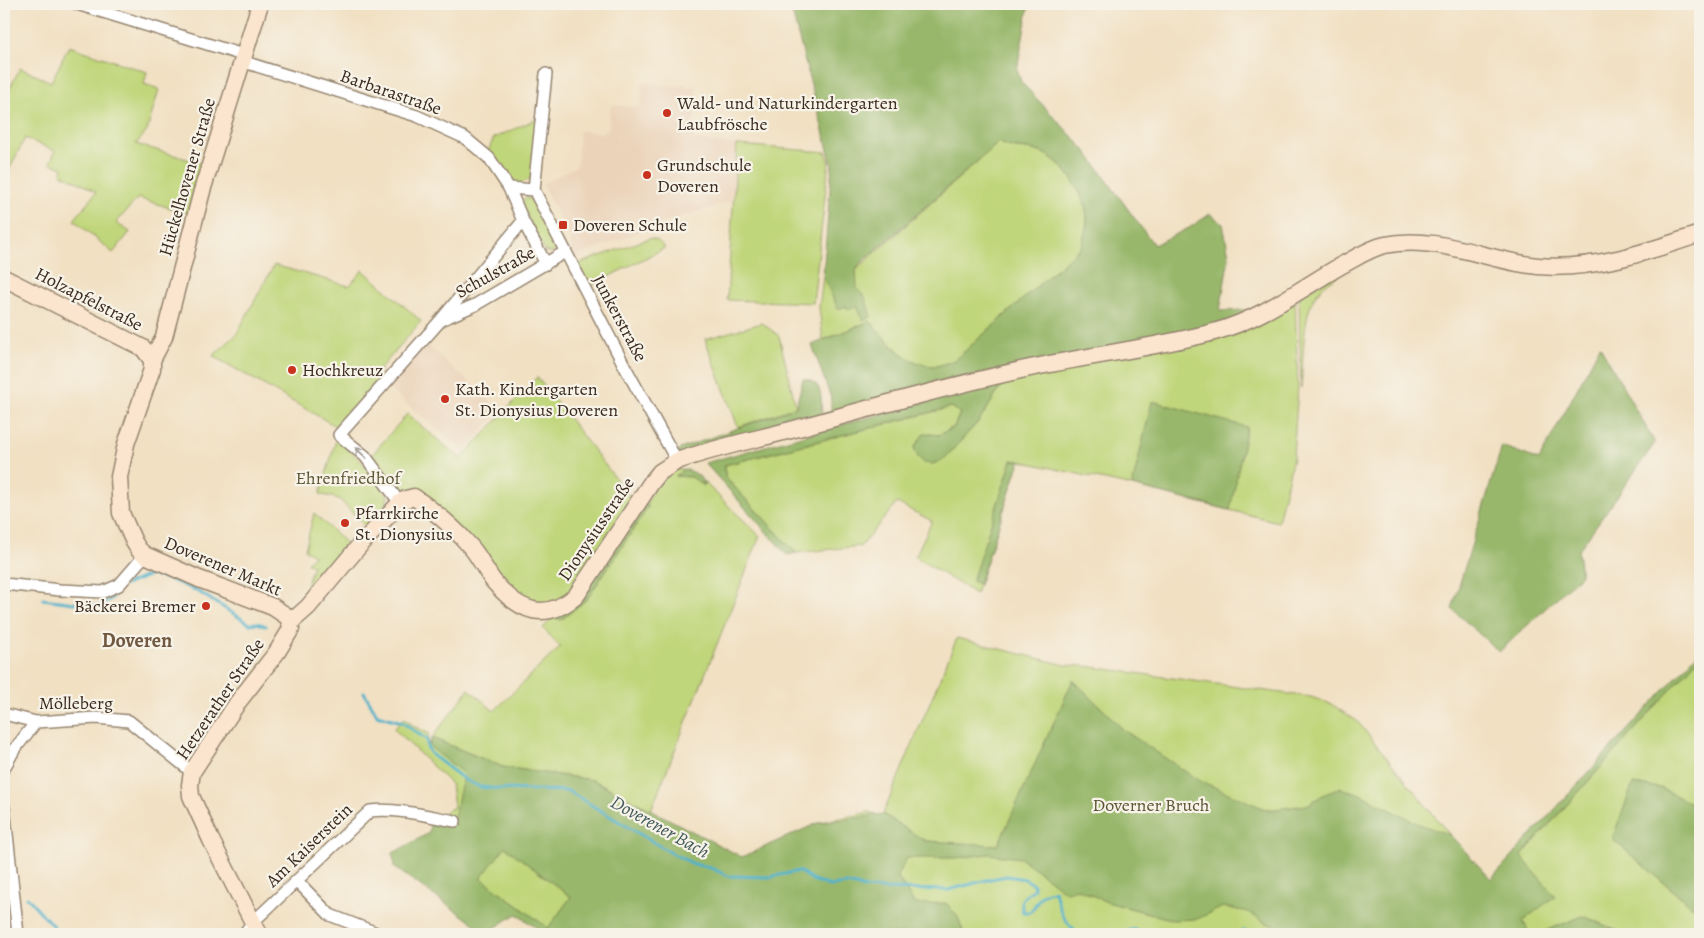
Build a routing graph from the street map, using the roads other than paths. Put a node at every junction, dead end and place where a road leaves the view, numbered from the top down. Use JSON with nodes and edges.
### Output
{"nodes":[{"id":1,"x":77,"y":4,"type":"edge"},
{"id":2,"x":260,"y":4,"type":"edge"},
{"id":3,"x":242,"y":58,"type":"junction"},
{"id":4,"x":546,"y":74,"type":"dead end"},
{"id":5,"x":509,"y":188,"type":"junction"},
{"id":6,"x":534,"y":190,"type":"junction"},
{"id":7,"x":523,"y":221,"type":"junction"},
{"id":8,"x":1700,"y":234,"type":"edge"},
{"id":9,"x":565,"y":252,"type":"junction"},
{"id":10,"x":546,"y":264,"type":"junction"},
{"id":11,"x":4,"y":278,"type":"edge"},
{"id":12,"x":440,"y":321,"type":"junction"},
{"id":13,"x":152,"y":360,"type":"junction"},
{"id":14,"x":677,"y":461,"type":"junction"},
{"id":15,"x":400,"y":503,"type":"junction"},
{"id":16,"x":145,"y":555,"type":"junction"},
{"id":17,"x":4,"y":584,"type":"edge"},
{"id":18,"x":290,"y":623,"type":"junction"},
{"id":19,"x":4,"y":714,"type":"edge"},
{"id":20,"x":36,"y":722,"type":"junction"},
{"id":21,"x":4,"y":768,"type":"edge"},
{"id":22,"x":192,"y":772,"type":"junction"},
{"id":23,"x":4,"y":807,"type":"edge"},
{"id":24,"x":456,"y":822,"type":"dead end"},
{"id":25,"x":297,"y":881,"type":"junction"},
{"id":26,"x":252,"y":931,"type":"edge"},
{"id":27,"x":18,"y":934,"type":"edge"},
{"id":28,"x":379,"y":934,"type":"edge"}],
"edges":[{"from":1,"to":3,"type":"street","name":"Barbarastraße"},
{"from":2,"to":3,"type":"street","name":"Hückelhovener Straße"},
{"from":3,"to":5,"type":"street","name":"Barbarastraße"},
{"from":3,"to":13,"type":"street","name":"Hückelhovener Straße"},
{"from":4,"to":6,"type":"street"},
{"from":5,"to":6,"type":"street"},
{"from":5,"to":7,"type":"street","name":"Barbarastraße"},
{"from":6,"to":9,"type":"street","name":"Junkerstraße"},
{"from":7,"to":10,"type":"street","name":"Barbarastraße"},
{"from":7,"to":12,"type":"street","name":"Schulstraße"},
{"from":8,"to":14,"type":"street","name":"Dionysiusstraße"},
{"from":9,"to":10,"type":"street","name":"Schulstraße"},
{"from":9,"to":14,"type":"street","name":"Junkerstraße"},
{"from":10,"to":12,"type":"street","name":"Schulstraße"},
{"from":11,"to":13,"type":"street","name":"Holzapfelstraße"},
{"from":15,"to":12,"type":"street","name":"Schulstraße","one_way":true},
{"from":13,"to":16,"type":"street","name":"Hückelhovener Straße"},
{"from":14,"to":15,"type":"street","name":"Dionysiusstraße"},
{"from":15,"to":18,"type":"street"},
{"from":16,"to":17,"type":"street","name":"Doverener Markt"},
{"from":16,"to":18,"type":"street","name":"Doverener Markt"},
{"from":18,"to":22,"type":"street","name":"Hetzerather Straße"},
{"from":19,"to":20,"type":"street","name":"Mölleberg"},
{"from":20,"to":21,"type":"street"},
{"from":20,"to":22,"type":"street","name":"Mölleberg"},
{"from":22,"to":26,"type":"street","name":"Hetzerather Straße"},
{"from":23,"to":27,"type":"street"},
{"from":24,"to":25,"type":"street","name":"Am Kaiserstein"},
{"from":25,"to":26,"type":"street","name":"Am Kaiserstein"},
{"from":25,"to":28,"type":"street"}]}
